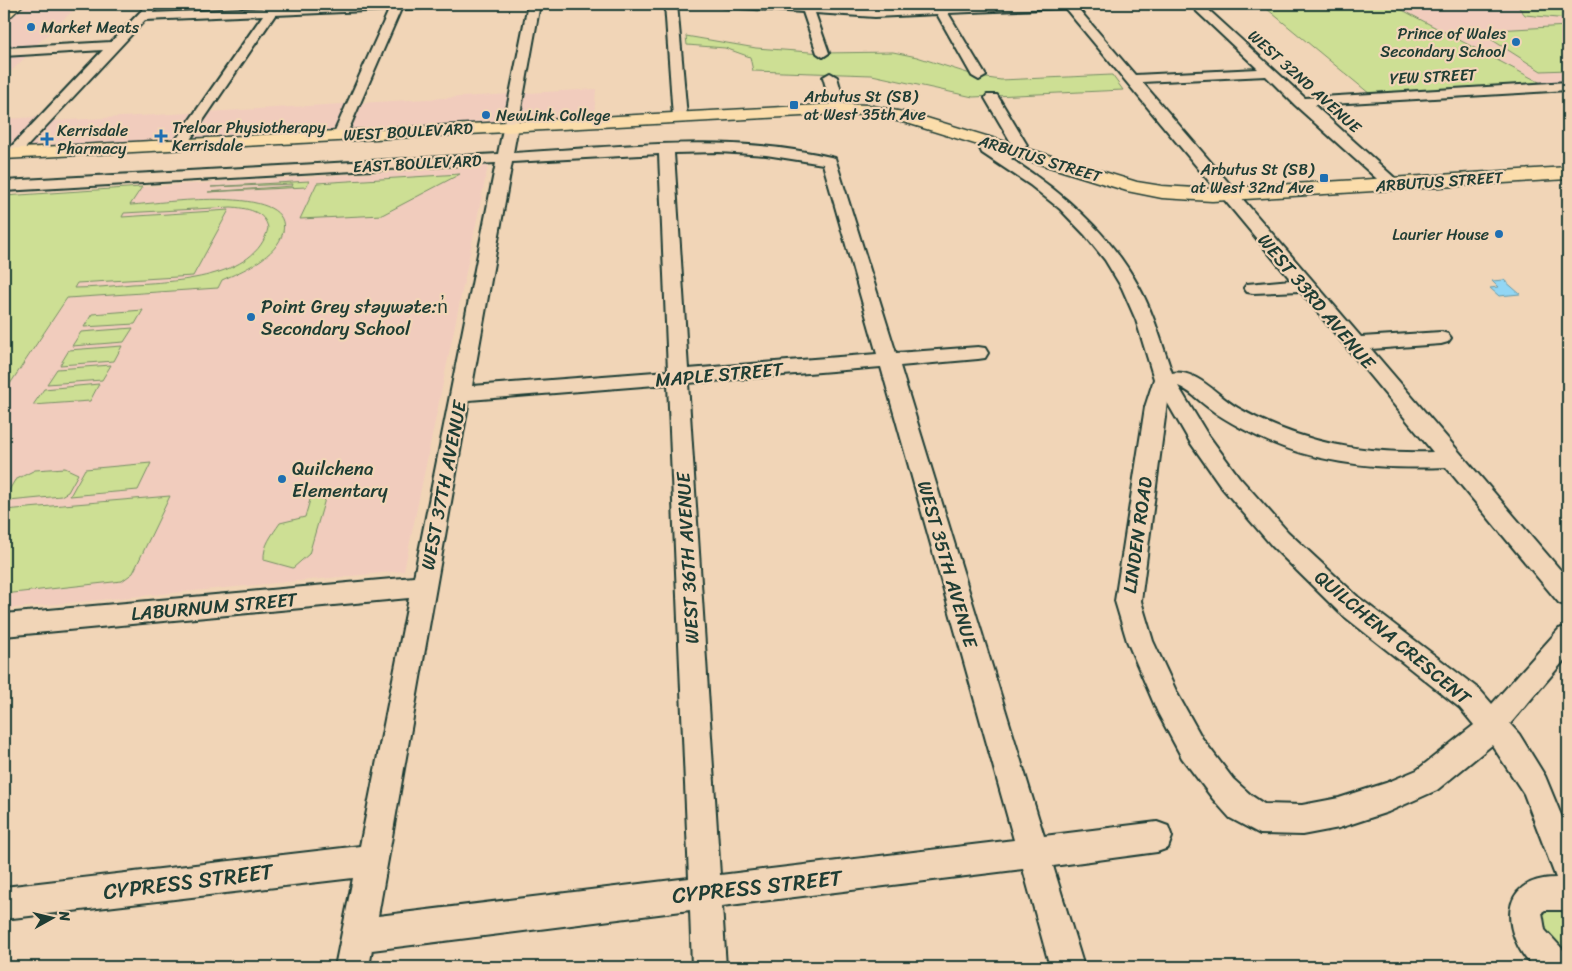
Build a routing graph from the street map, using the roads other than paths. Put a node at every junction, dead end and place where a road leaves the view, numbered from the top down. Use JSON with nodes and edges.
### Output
{"nodes":[{"id":1,"x":17,"y":4,"type":"edge"},
{"id":2,"x":154,"y":4,"type":"edge"},
{"id":3,"x":447,"y":4,"type":"edge"},
{"id":4,"x":534,"y":4,"type":"edge"},
{"id":5,"x":671,"y":4,"type":"edge"},
{"id":6,"x":724,"y":4,"type":"edge"},
{"id":7,"x":1068,"y":4,"type":"edge"},
{"id":8,"x":1194,"y":4,"type":"edge"},
{"id":9,"x":397,"y":6,"type":"junction"},
{"id":10,"x":806,"y":6,"type":"edge"},
{"id":11,"x":939,"y":7,"type":"edge"},
{"id":12,"x":274,"y":8,"type":"edge"},
{"id":13,"x":4,"y":15,"type":"edge"},
{"id":14,"x":142,"y":17,"type":"junction"},
{"id":15,"x":113,"y":46,"type":"junction"},
{"id":16,"x":4,"y":52,"type":"edge"},
{"id":17,"x":823,"y":52,"type":"dead end"},
{"id":18,"x":1267,"y":72,"type":"junction"},
{"id":19,"x":980,"y":76,"type":"dead end"},
{"id":20,"x":830,"y":77,"type":"dead end"},
{"id":21,"x":1131,"y":79,"type":"junction"},
{"id":22,"x":1568,"y":86,"type":"edge"},
{"id":23,"x":992,"y":98,"type":"dead end"},
{"id":24,"x":1300,"y":102,"type":"junction"},
{"id":25,"x":839,"y":109,"type":"junction"},
{"id":26,"x":680,"y":117,"type":"junction"},
{"id":27,"x":512,"y":126,"type":"junction"},
{"id":28,"x":340,"y":135,"type":"junction"},
{"id":29,"x":983,"y":140,"type":"joint"},
{"id":30,"x":180,"y":144,"type":"junction"},
{"id":31,"x":666,"y":149,"type":"junction"},
{"id":32,"x":8,"y":154,"type":"edge"},
{"id":33,"x":1008,"y":154,"type":"junction"},
{"id":34,"x":505,"y":158,"type":"junction"},
{"id":35,"x":830,"y":161,"type":"joint"},
{"id":36,"x":1568,"y":173,"type":"edge"},
{"id":37,"x":1392,"y":184,"type":"junction"},
{"id":38,"x":4,"y":186,"type":"edge"},
{"id":39,"x":1228,"y":194,"type":"junction"},
{"id":40,"x":1304,"y":285,"type":"junction"},
{"id":41,"x":1253,"y":288,"type":"dead end"},
{"id":42,"x":1441,"y":338,"type":"dead end"},
{"id":43,"x":1354,"y":344,"type":"junction"},
{"id":44,"x":978,"y":353,"type":"dead end"},
{"id":45,"x":888,"y":360,"type":"junction"},
{"id":46,"x":678,"y":377,"type":"junction"},
{"id":47,"x":1164,"y":380,"type":"junction"},
{"id":48,"x":460,"y":394,"type":"junction"},
{"id":49,"x":1451,"y":458,"type":"junction"},
{"id":50,"x":423,"y":586,"type":"junction"},
{"id":51,"x":1568,"y":596,"type":"edge"},
{"id":52,"x":4,"y":626,"type":"edge"},
{"id":53,"x":1568,"y":636,"type":"edge"},
{"id":54,"x":1491,"y":724,"type":"junction"},
{"id":55,"x":1157,"y":837,"type":"dead end"},
{"id":56,"x":1034,"y":853,"type":"junction"},
{"id":57,"x":372,"y":860,"type":"junction"},
{"id":58,"x":1568,"y":870,"type":"edge"},
{"id":59,"x":705,"y":891,"type":"junction"},
{"id":60,"x":1568,"y":894,"type":"edge"},
{"id":61,"x":4,"y":903,"type":"edge"},
{"id":62,"x":358,"y":935,"type":"junction"},
{"id":63,"x":352,"y":967,"type":"edge"},
{"id":64,"x":709,"y":967,"type":"edge"},
{"id":65,"x":1067,"y":967,"type":"edge"},
{"id":66,"x":1556,"y":967,"type":"edge"}],
"edges":[{"from":1,"to":13,"type":"main road"},
{"from":2,"to":14,"type":"street"},
{"from":3,"to":9,"type":"street"},
{"from":4,"to":27,"type":"street","name":"WEST 37TH AVENUE"},
{"from":5,"to":26,"type":"street"},
{"from":6,"to":10,"type":"street"},
{"from":7,"to":11,"type":"street"},
{"from":7,"to":21,"type":"street","name":"WEST 33RD AVENUE"},
{"from":8,"to":18,"type":"street","name":"WEST 32ND AVENUE"},
{"from":9,"to":12,"type":"street"},
{"from":9,"to":28,"type":"street"},
{"from":10,"to":11,"type":"street"},
{"from":10,"to":17,"type":"street"},
{"from":11,"to":19,"type":"street"},
{"from":12,"to":14,"type":"street"},
{"from":12,"to":30,"type":"street"},
{"from":14,"to":15,"type":"street"},
{"from":15,"to":16,"type":"street"},
{"from":15,"to":32,"type":"street"},
{"from":18,"to":21,"type":"street"},
{"from":18,"to":24,"type":"street","name":"WEST 32ND AVENUE"},
{"from":20,"to":25,"type":"street"},
{"from":21,"to":39,"type":"street","name":"WEST 33RD AVENUE"},
{"from":22,"to":24,"type":"street","name":"YEW STREET"},
{"from":23,"to":33,"type":"street"},
{"from":24,"to":37,"type":"street","name":"WEST 32ND AVENUE"},
{"from":25,"to":26,"type":"main road","name":"ARBUTUS STREET"},
{"from":25,"to":29,"type":"main road","name":"ARBUTUS STREET"},
{"from":26,"to":27,"type":"main road","name":"ARBUTUS STREET"},
{"from":27,"to":28,"type":"main road","name":"WEST BOULEVARD"},
{"from":27,"to":34,"type":"street","name":"WEST 37TH AVENUE"},
{"from":28,"to":30,"type":"main road","name":"WEST BOULEVARD"},
{"from":29,"to":33,"type":"street","name":"QUILCHENA CRESCENT"},
{"from":30,"to":32,"type":"main road","name":"WEST BOULEVARD"},
{"from":31,"to":34,"type":"street","name":"EAST BOULEVARD"},
{"from":31,"to":35,"type":"street","name":"EAST BOULEVARD"},
{"from":31,"to":46,"type":"street","name":"WEST 36TH AVENUE"},
{"from":33,"to":39,"type":"main road","name":"ARBUTUS STREET"},
{"from":33,"to":47,"type":"street","name":"QUILCHENA CRESCENT"},
{"from":34,"to":38,"type":"street","name":"EAST BOULEVARD"},
{"from":34,"to":48,"type":"street","name":"WEST 37TH AVENUE"},
{"from":35,"to":45,"type":"street","name":"WEST 35TH AVENUE"},
{"from":36,"to":37,"type":"main road","name":"ARBUTUS STREET"},
{"from":37,"to":39,"type":"main road","name":"ARBUTUS STREET"},
{"from":39,"to":40,"type":"street","name":"WEST 33RD AVENUE"},
{"from":40,"to":41,"type":"street"},
{"from":40,"to":43,"type":"street","name":"WEST 33RD AVENUE"},
{"from":42,"to":43,"type":"street"},
{"from":43,"to":49,"type":"street","name":"WEST 33RD AVENUE"},
{"from":44,"to":45,"type":"street","name":"MAPLE STREET"},
{"from":45,"to":46,"type":"street","name":"MAPLE STREET"},
{"from":45,"to":56,"type":"street","name":"WEST 35TH AVENUE"},
{"from":46,"to":48,"type":"street","name":"MAPLE STREET"},
{"from":46,"to":59,"type":"street","name":"WEST 36TH AVENUE"},
{"from":47,"to":49,"type":"street"},
{"from":47,"to":54,"type":"street","name":"QUILCHENA CRESCENT"},
{"from":47,"to":54,"type":"street","name":"LINDEN ROAD"},
{"from":48,"to":50,"type":"street","name":"WEST 37TH AVENUE"},
{"from":49,"to":51,"type":"street","name":"WEST 33RD AVENUE"},
{"from":50,"to":52,"type":"street","name":"LABURNUM STREET"},
{"from":50,"to":57,"type":"street","name":"WEST 37TH AVENUE"},
{"from":53,"to":54,"type":"street"},
{"from":54,"to":58,"type":"street","name":"QUILCHENA CRESCENT"},
{"from":55,"to":56,"type":"street","name":"CYPRESS STREET"},
{"from":56,"to":59,"type":"street","name":"CYPRESS STREET"},
{"from":56,"to":65,"type":"street","name":"WEST 35TH AVENUE"},
{"from":57,"to":61,"type":"street","name":"CYPRESS STREET"},
{"from":57,"to":62,"type":"street","name":"WEST 37TH AVENUE"},
{"from":59,"to":62,"type":"street","name":"CYPRESS STREET"},
{"from":59,"to":64,"type":"street","name":"WEST 36TH AVENUE"},
{"from":60,"to":66,"type":"street"},
{"from":62,"to":63,"type":"street","name":"WEST 37TH AVENUE"}]}
